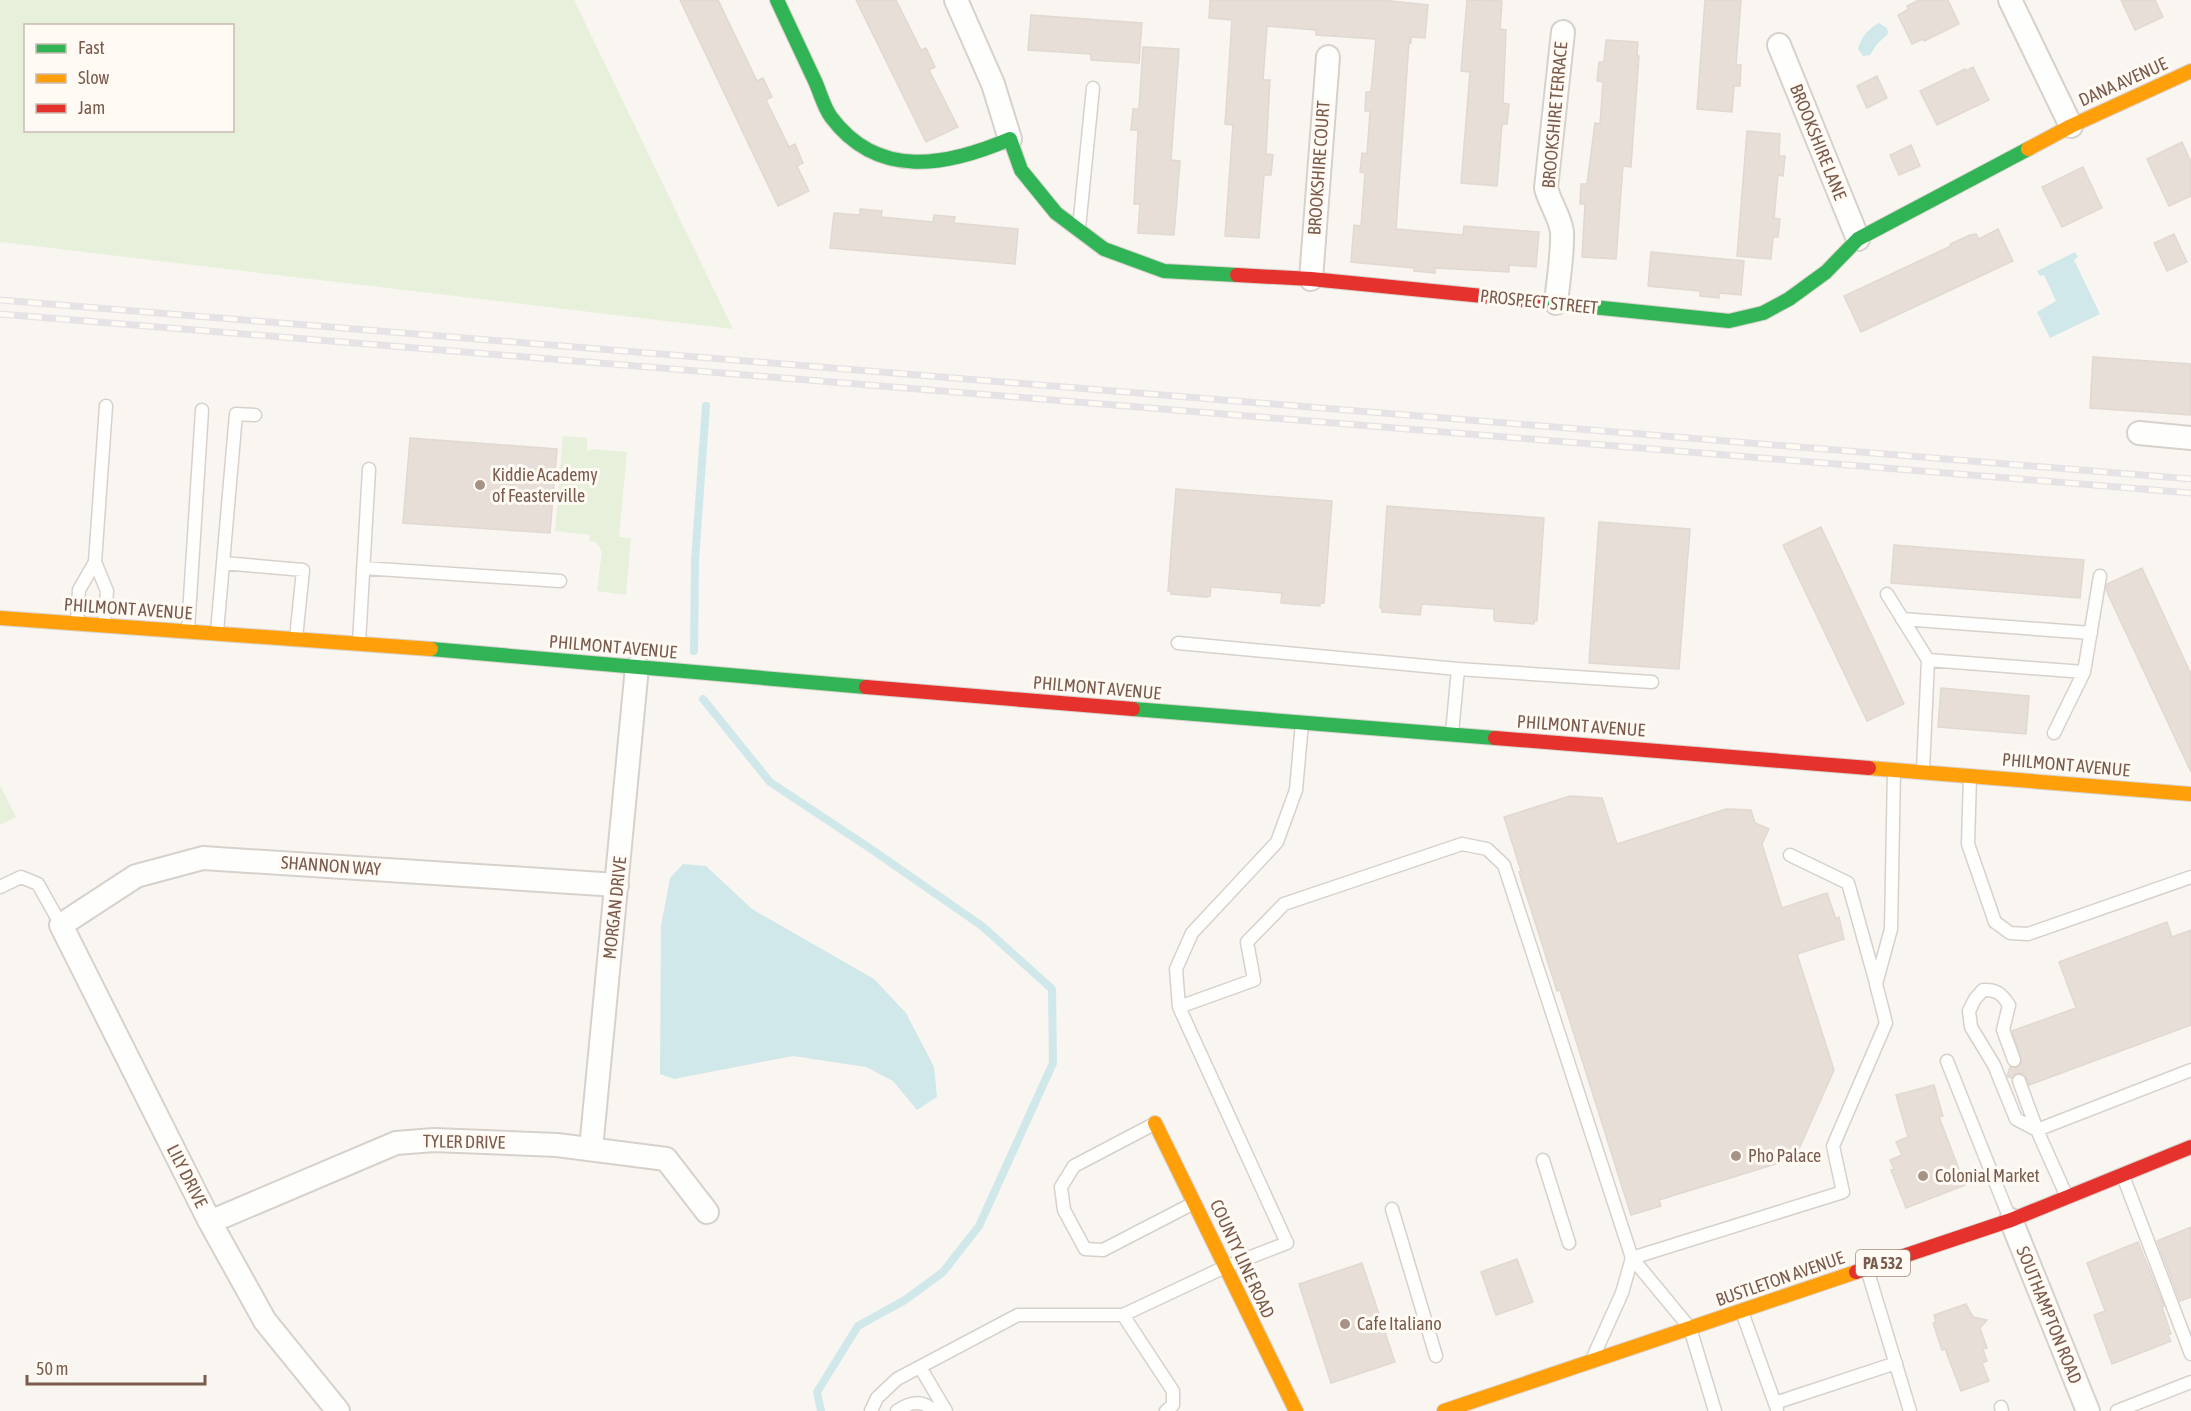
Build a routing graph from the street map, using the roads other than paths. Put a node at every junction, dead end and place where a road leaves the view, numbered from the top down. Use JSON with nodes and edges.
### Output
{"nodes":[{"id":1,"x":777,"y":0,"type":"edge"},
{"id":2,"x":956,"y":0,"type":"edge"},
{"id":3,"x":2010,"y":0,"type":"edge"},
{"id":4,"x":1563,"y":32,"type":"dead end"},
{"id":5,"x":1779,"y":45,"type":"dead end"},
{"id":6,"x":1328,"y":57,"type":"dead end"},
{"id":7,"x":2191,"y":71,"type":"edge"},
{"id":8,"x":1093,"y":88,"type":"dead end"},
{"id":9,"x":2071,"y":126,"type":"junction"},
{"id":10,"x":1010,"y":139,"type":"junction"},
{"id":11,"x":1079,"y":232,"type":"junction"},
{"id":12,"x":1858,"y":239,"type":"junction"},
{"id":13,"x":1311,"y":279,"type":"junction"},
{"id":14,"x":1556,"y":303,"type":"junction"},
{"id":15,"x":106,"y":406,"type":"dead end"},
{"id":16,"x":202,"y":410,"type":"dead end"},
{"id":17,"x":255,"y":415,"type":"dead end"},
{"id":18,"x":2139,"y":433,"type":"dead end"},
{"id":19,"x":2191,"y":438,"type":"edge"},
{"id":20,"x":369,"y":469,"type":"dead end"},
{"id":21,"x":94,"y":562,"type":"junction"},
{"id":22,"x":223,"y":563,"type":"junction"},
{"id":23,"x":363,"y":568,"type":"junction"},
{"id":24,"x":2100,"y":576,"type":"dead end"},
{"id":25,"x":560,"y":581,"type":"dead end"},
{"id":26,"x":1887,"y":594,"type":"dead end"},
{"id":27,"x":0,"y":618,"type":"edge"},
{"id":28,"x":1902,"y":619,"type":"junction"},
{"id":29,"x":77,"y":623,"type":"junction"},
{"id":30,"x":103,"y":626,"type":"junction"},
{"id":31,"x":188,"y":631,"type":"junction"},
{"id":32,"x":2091,"y":633,"type":"junction"},
{"id":33,"x":217,"y":634,"type":"junction"},
{"id":34,"x":296,"y":639,"type":"junction"},
{"id":35,"x":1178,"y":643,"type":"dead end"},
{"id":36,"x":358,"y":644,"type":"junction"},
{"id":37,"x":1928,"y":660,"type":"junction"},
{"id":38,"x":637,"y":667,"type":"junction"},
{"id":39,"x":1458,"y":669,"type":"junction"},
{"id":40,"x":2084,"y":672,"type":"junction"},
{"id":41,"x":1652,"y":682,"type":"dead end"},
{"id":42,"x":1302,"y":723,"type":"junction"},
{"id":43,"x":2054,"y":733,"type":"dead end"},
{"id":44,"x":1451,"y":734,"type":"junction"},
{"id":45,"x":1894,"y":769,"type":"junction"},
{"id":46,"x":1923,"y":772,"type":"junction"},
{"id":47,"x":1970,"y":775,"type":"junction"},
{"id":48,"x":2191,"y":794,"type":"edge"},
{"id":49,"x":1790,"y":855,"type":"dead end"},
{"id":50,"x":2191,"y":877,"type":"edge"},
{"id":51,"x":617,"y":885,"type":"junction"},
{"id":52,"x":0,"y":887,"type":"edge"},
{"id":53,"x":61,"y":925,"type":"junction"},
{"id":54,"x":1876,"y":984,"type":"junction"},
{"id":55,"x":1179,"y":1007,"type":"junction"},
{"id":56,"x":2014,"y":1060,"type":"dead end"},
{"id":57,"x":1947,"y":1061,"type":"dead end"},
{"id":58,"x":2191,"y":1070,"type":"edge"},
{"id":59,"x":2019,"y":1081,"type":"dead end"},
{"id":60,"x":1155,"y":1123,"type":"joint"},
{"id":61,"x":2037,"y":1130,"type":"junction"},
{"id":62,"x":2191,"y":1147,"type":"edge"},
{"id":63,"x":591,"y":1149,"type":"junction"},
{"id":64,"x":1543,"y":1160,"type":"dead end"},
{"id":65,"x":2122,"y":1175,"type":"junction"},
{"id":66,"x":2067,"y":1198,"type":"junction"},
{"id":67,"x":1196,"y":1202,"type":"junction"},
{"id":68,"x":1392,"y":1209,"type":"dead end"},
{"id":69,"x":707,"y":1212,"type":"dead end"},
{"id":70,"x":2011,"y":1220,"type":"junction"},
{"id":71,"x":210,"y":1222,"type":"junction"},
{"id":72,"x":1569,"y":1243,"type":"dead end"},
{"id":73,"x":1632,"y":1258,"type":"junction"},
{"id":74,"x":1225,"y":1267,"type":"junction"},
{"id":75,"x":1867,"y":1268,"type":"junction"},
{"id":76,"x":1742,"y":1311,"type":"junction"},
{"id":77,"x":1123,"y":1315,"type":"junction"},
{"id":78,"x":1690,"y":1328,"type":"junction"},
{"id":79,"x":2191,"y":1354,"type":"edge"},
{"id":80,"x":1436,"y":1356,"type":"dead end"},
{"id":81,"x":1592,"y":1361,"type":"junction"},
{"id":82,"x":1896,"y":1364,"type":"junction"},
{"id":83,"x":920,"y":1367,"type":"junction"},
{"id":84,"x":2191,"y":1382,"type":"edge"},
{"id":85,"x":1776,"y":1407,"type":"edge"},
{"id":86,"x":338,"y":1411,"type":"edge"},
{"id":87,"x":871,"y":1411,"type":"edge"},
{"id":88,"x":897,"y":1411,"type":"edge"},
{"id":89,"x":934,"y":1411,"type":"edge"},
{"id":90,"x":946,"y":1411,"type":"edge"},
{"id":91,"x":1166,"y":1411,"type":"edge"},
{"id":92,"x":1296,"y":1411,"type":"edge"},
{"id":93,"x":1444,"y":1411,"type":"edge"},
{"id":94,"x":1715,"y":1411,"type":"edge"},
{"id":95,"x":1910,"y":1411,"type":"edge"},
{"id":96,"x":2088,"y":1411,"type":"edge"},
{"id":97,"x":2117,"y":1411,"type":"edge"}],
"edges":[{"from":1,"to":10,"type":"main road"},
{"from":2,"to":10,"type":"street","name":"PROSPECT STREET"},
{"from":3,"to":9,"type":"street"},
{"from":4,"to":14,"type":"street","name":"BROOKSHIRE TERRACE"},
{"from":5,"to":12,"type":"street","name":"BROOKSHIRE LANE"},
{"from":6,"to":13,"type":"street","name":"BROOKSHIRE COURT"},
{"from":7,"to":9,"type":"main road","name":"DANA AVENUE"},
{"from":8,"to":11,"type":"lane"},
{"from":9,"to":12,"type":"main road","name":"PROSPECT STREET"},
{"from":10,"to":11,"type":"main road","name":"PROSPECT STREET"},
{"from":11,"to":13,"type":"main road","name":"PROSPECT STREET"},
{"from":12,"to":14,"type":"main road","name":"PROSPECT STREET"},
{"from":13,"to":14,"type":"main road","name":"PROSPECT STREET"},
{"from":15,"to":21,"type":"lane"},
{"from":16,"to":31,"type":"lane"},
{"from":17,"to":22,"type":"lane"},
{"from":18,"to":19,"type":"street"},
{"from":20,"to":23,"type":"lane"},
{"from":21,"to":29,"type":"lane"},
{"from":21,"to":30,"type":"lane"},
{"from":22,"to":33,"type":"lane"},
{"from":22,"to":34,"type":"lane"},
{"from":23,"to":25,"type":"lane"},
{"from":23,"to":36,"type":"lane"},
{"from":24,"to":32,"type":"lane"},
{"from":26,"to":28,"type":"lane"},
{"from":27,"to":29,"type":"main road","name":"PHILMONT AVENUE"},
{"from":28,"to":32,"type":"lane"},
{"from":28,"to":37,"type":"lane"},
{"from":29,"to":30,"type":"main road","name":"PHILMONT AVENUE"},
{"from":30,"to":31,"type":"main road","name":"PHILMONT AVENUE"},
{"from":31,"to":33,"type":"main road","name":"PHILMONT AVENUE"},
{"from":32,"to":40,"type":"lane"},
{"from":33,"to":34,"type":"main road","name":"PHILMONT AVENUE"},
{"from":34,"to":36,"type":"main road","name":"PHILMONT AVENUE"},
{"from":35,"to":39,"type":"lane"},
{"from":36,"to":38,"type":"main road","name":"PHILMONT AVENUE"},
{"from":37,"to":40,"type":"lane"},
{"from":37,"to":46,"type":"lane"},
{"from":38,"to":42,"type":"main road","name":"PHILMONT AVENUE"},
{"from":38,"to":51,"type":"street","name":"MORGAN DRIVE"},
{"from":39,"to":41,"type":"lane"},
{"from":39,"to":44,"type":"lane"},
{"from":40,"to":43,"type":"lane"},
{"from":42,"to":44,"type":"main road","name":"PHILMONT AVENUE"},
{"from":42,"to":55,"type":"lane"},
{"from":44,"to":45,"type":"main road","name":"PHILMONT AVENUE"},
{"from":45,"to":46,"type":"main road","name":"PHILMONT AVENUE"},
{"from":45,"to":54,"type":"lane"},
{"from":46,"to":47,"type":"main road","name":"PHILMONT AVENUE"},
{"from":47,"to":48,"type":"main road","name":"PHILMONT AVENUE"},
{"from":47,"to":50,"type":"lane"},
{"from":49,"to":54,"type":"lane"},
{"from":51,"to":53,"type":"street","name":"SHANNON WAY"},
{"from":51,"to":63,"type":"street","name":"MORGAN DRIVE"},
{"from":52,"to":53,"type":"lane"},
{"from":53,"to":71,"type":"street","name":"LILY DRIVE"},
{"from":54,"to":73,"type":"lane"},
{"from":55,"to":73,"type":"lane"},
{"from":55,"to":74,"type":"lane"},
{"from":56,"to":61,"type":"lane"},
{"from":57,"to":70,"type":"lane"},
{"from":58,"to":61,"type":"lane"},
{"from":59,"to":61,"type":"lane"},
{"from":60,"to":67,"type":"main road","name":"COUNTY LINE ROAD"},
{"from":60,"to":67,"type":"lane"},
{"from":61,"to":66,"type":"lane"},
{"from":62,"to":65,"type":"main road","name":"BUSTLETON AVENUE","number":"PA 532"},
{"from":63,"to":69,"type":"street","name":"TYLER DRIVE"},
{"from":63,"to":71,"type":"street","name":"TYLER DRIVE"},
{"from":64,"to":72,"type":"lane"},
{"from":65,"to":66,"type":"main road","name":"BUSTLETON AVENUE","number":"PA 532"},
{"from":65,"to":79,"type":"lane"},
{"from":66,"to":70,"type":"main road","name":"BUSTLETON AVENUE","number":"PA 532"},
{"from":67,"to":74,"type":"main road","name":"COUNTY LINE ROAD"},
{"from":68,"to":80,"type":"lane"},
{"from":70,"to":75,"type":"main road","name":"BUSTLETON AVENUE","number":"PA 532"},
{"from":70,"to":96,"type":"street","name":"SOUTHAMPTON ROAD"},
{"from":71,"to":86,"type":"street","name":"LILY DRIVE"},
{"from":73,"to":78,"type":"lane"},
{"from":73,"to":81,"type":"lane"},
{"from":74,"to":77,"type":"lane"},
{"from":74,"to":92,"type":"main road","name":"COUNTY LINE ROAD"},
{"from":75,"to":76,"type":"main road","name":"BUSTLETON AVENUE","number":"PA 532"},
{"from":75,"to":82,"type":"lane"},
{"from":76,"to":78,"type":"main road","name":"BUSTLETON AVENUE","number":"PA 532"},
{"from":76,"to":85,"type":"lane"},
{"from":77,"to":83,"type":"lane"},
{"from":77,"to":91,"type":"lane"},
{"from":78,"to":81,"type":"main road","name":"BUSTLETON AVENUE","number":"PA 532"},
{"from":78,"to":94,"type":"lane"},
{"from":81,"to":93,"type":"main road","name":"BUSTLETON AVENUE","number":"PA 532"},
{"from":82,"to":85,"type":"lane"},
{"from":82,"to":95,"type":"lane"},
{"from":83,"to":87,"type":"lane"},
{"from":83,"to":90,"type":"lane"},
{"from":84,"to":97,"type":"lane"},
{"from":88,"to":89,"type":"lane"}]}
